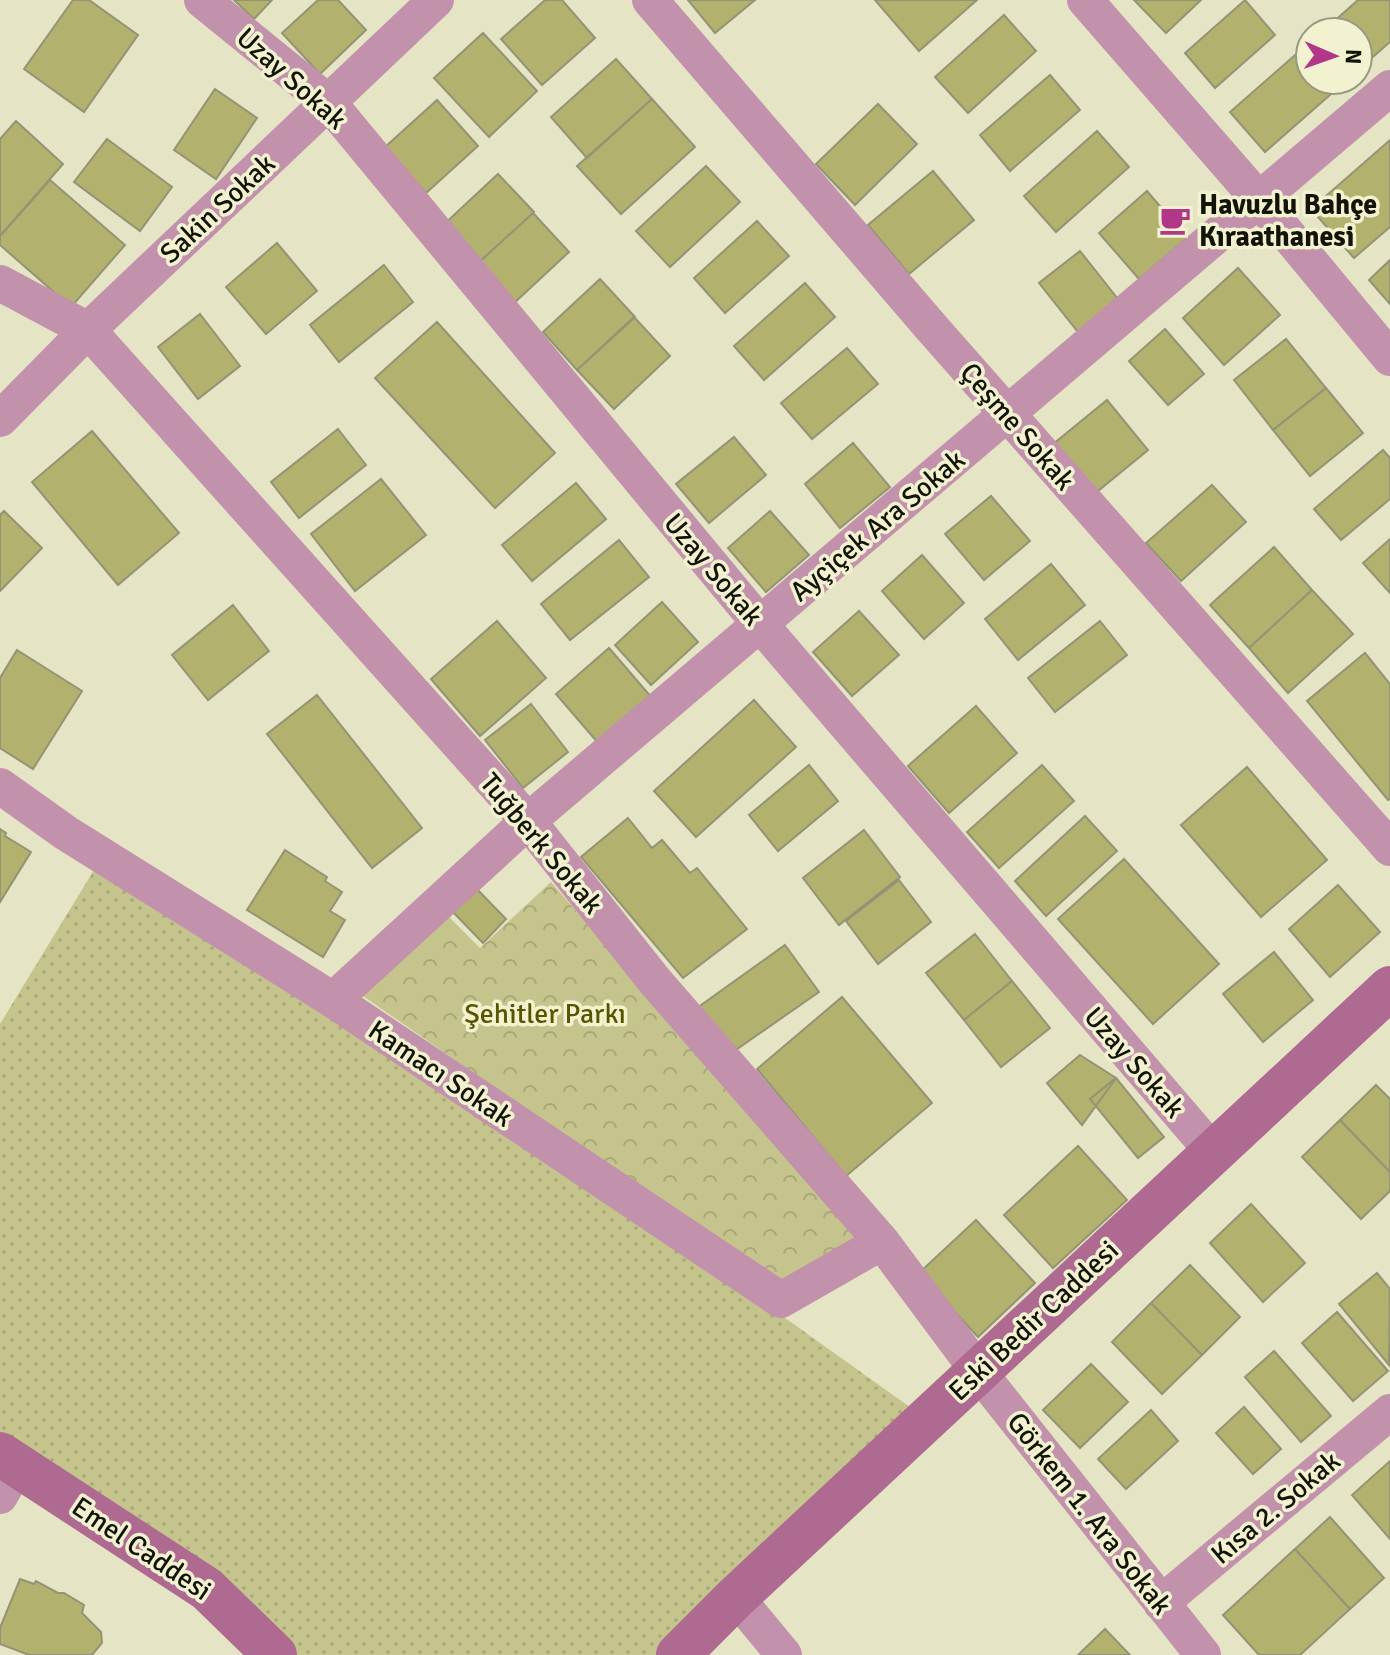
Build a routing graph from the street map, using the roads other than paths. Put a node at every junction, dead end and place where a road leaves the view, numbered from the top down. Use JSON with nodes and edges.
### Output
{"nodes":[{"id":1,"x":202,"y":0,"type":"edge"},
{"id":2,"x":436,"y":0,"type":"edge"},
{"id":3,"x":650,"y":0,"type":"edge"},
{"id":4,"x":1085,"y":0,"type":"edge"},
{"id":5,"x":1390,"y":88,"type":"edge"},
{"id":6,"x":329,"y":103,"type":"junction"},
{"id":7,"x":1260,"y":201,"type":"junction"},
{"id":8,"x":0,"y":283,"type":"edge"},
{"id":9,"x":88,"y":330,"type":"junction"},
{"id":10,"x":1390,"y":358,"type":"edge"},
{"id":11,"x":1008,"y":415,"type":"junction"},
{"id":12,"x":0,"y":419,"type":"edge"},
{"id":13,"x":760,"y":624,"type":"junction"},
{"id":14,"x":0,"y":786,"type":"edge"},
{"id":15,"x":528,"y":821,"type":"junction"},
{"id":16,"x":1390,"y":848,"type":"edge"},
{"id":17,"x":1390,"y":988,"type":"edge"},
{"id":18,"x":333,"y":1000,"type":"junction"},
{"id":19,"x":1213,"y":1152,"type":"junction"},
{"id":20,"x":882,"y":1242,"type":"junction"},
{"id":21,"x":978,"y":1371,"type":"junction"},
{"id":22,"x":1390,"y":1412,"type":"edge"},
{"id":23,"x":6,"y":1471,"type":"edge"},
{"id":24,"x":736,"y":1597,"type":"junction"},
{"id":25,"x":1161,"y":1603,"type":"junction"},
{"id":26,"x":275,"y":1655,"type":"edge"},
{"id":27,"x":678,"y":1655,"type":"edge"},
{"id":28,"x":784,"y":1655,"type":"edge"},
{"id":29,"x":1203,"y":1655,"type":"edge"}],
"edges":[{"from":1,"to":6,"type":"street","name":"Uzay Sokak"},
{"from":2,"to":6,"type":"street","name":"Sakin Sokak"},
{"from":3,"to":11,"type":"street","name":"Çeşme Sokak"},
{"from":4,"to":7,"type":"street"},
{"from":5,"to":7,"type":"street","name":"Ayçiçek Ara Sokak"},
{"from":6,"to":9,"type":"street","name":"Sakin Sokak"},
{"from":6,"to":13,"type":"street","name":"Uzay Sokak"},
{"from":7,"to":10,"type":"street"},
{"from":7,"to":11,"type":"street","name":"Ayçiçek Ara Sokak"},
{"from":8,"to":9,"type":"street"},
{"from":9,"to":12,"type":"street","name":"Sakin Sokak"},
{"from":9,"to":15,"type":"street","name":"Tuğberk Sokak"},
{"from":11,"to":13,"type":"street","name":"Ayçiçek Ara Sokak"},
{"from":11,"to":16,"type":"street","name":"Çeşme Sokak"},
{"from":13,"to":15,"type":"street","name":"Ayçiçek Ara Sokak"},
{"from":13,"to":19,"type":"street","name":"Uzay Sokak"},
{"from":14,"to":18,"type":"street","name":"Kamacı Sokak"},
{"from":15,"to":18,"type":"street","name":"Ayçiçek Ara Sokak"},
{"from":15,"to":20,"type":"street","name":"Tuğberk Sokak"},
{"from":17,"to":19,"type":"main road","name":"Eski Bedir Caddesi"},
{"from":18,"to":20,"type":"street","name":"Kamacı Sokak"},
{"from":19,"to":21,"type":"main road","name":"Eski Bedir Caddesi"},
{"from":20,"to":21,"type":"street","name":"Tuğberk Sokak"},
{"from":21,"to":24,"type":"main road","name":"Eski Bedir Caddesi"},
{"from":21,"to":25,"type":"street","name":"Görkem 1. Ara Sokak"},
{"from":22,"to":25,"type":"street","name":"Kısa 2. Sokak"},
{"from":23,"to":26,"type":"main road","name":"Emel Caddesi"},
{"from":24,"to":27,"type":"main road","name":"Eski Bedir Caddesi"},
{"from":24,"to":28,"type":"street"},
{"from":25,"to":29,"type":"street","name":"Görkem 1. Ara Sokak"}]}
